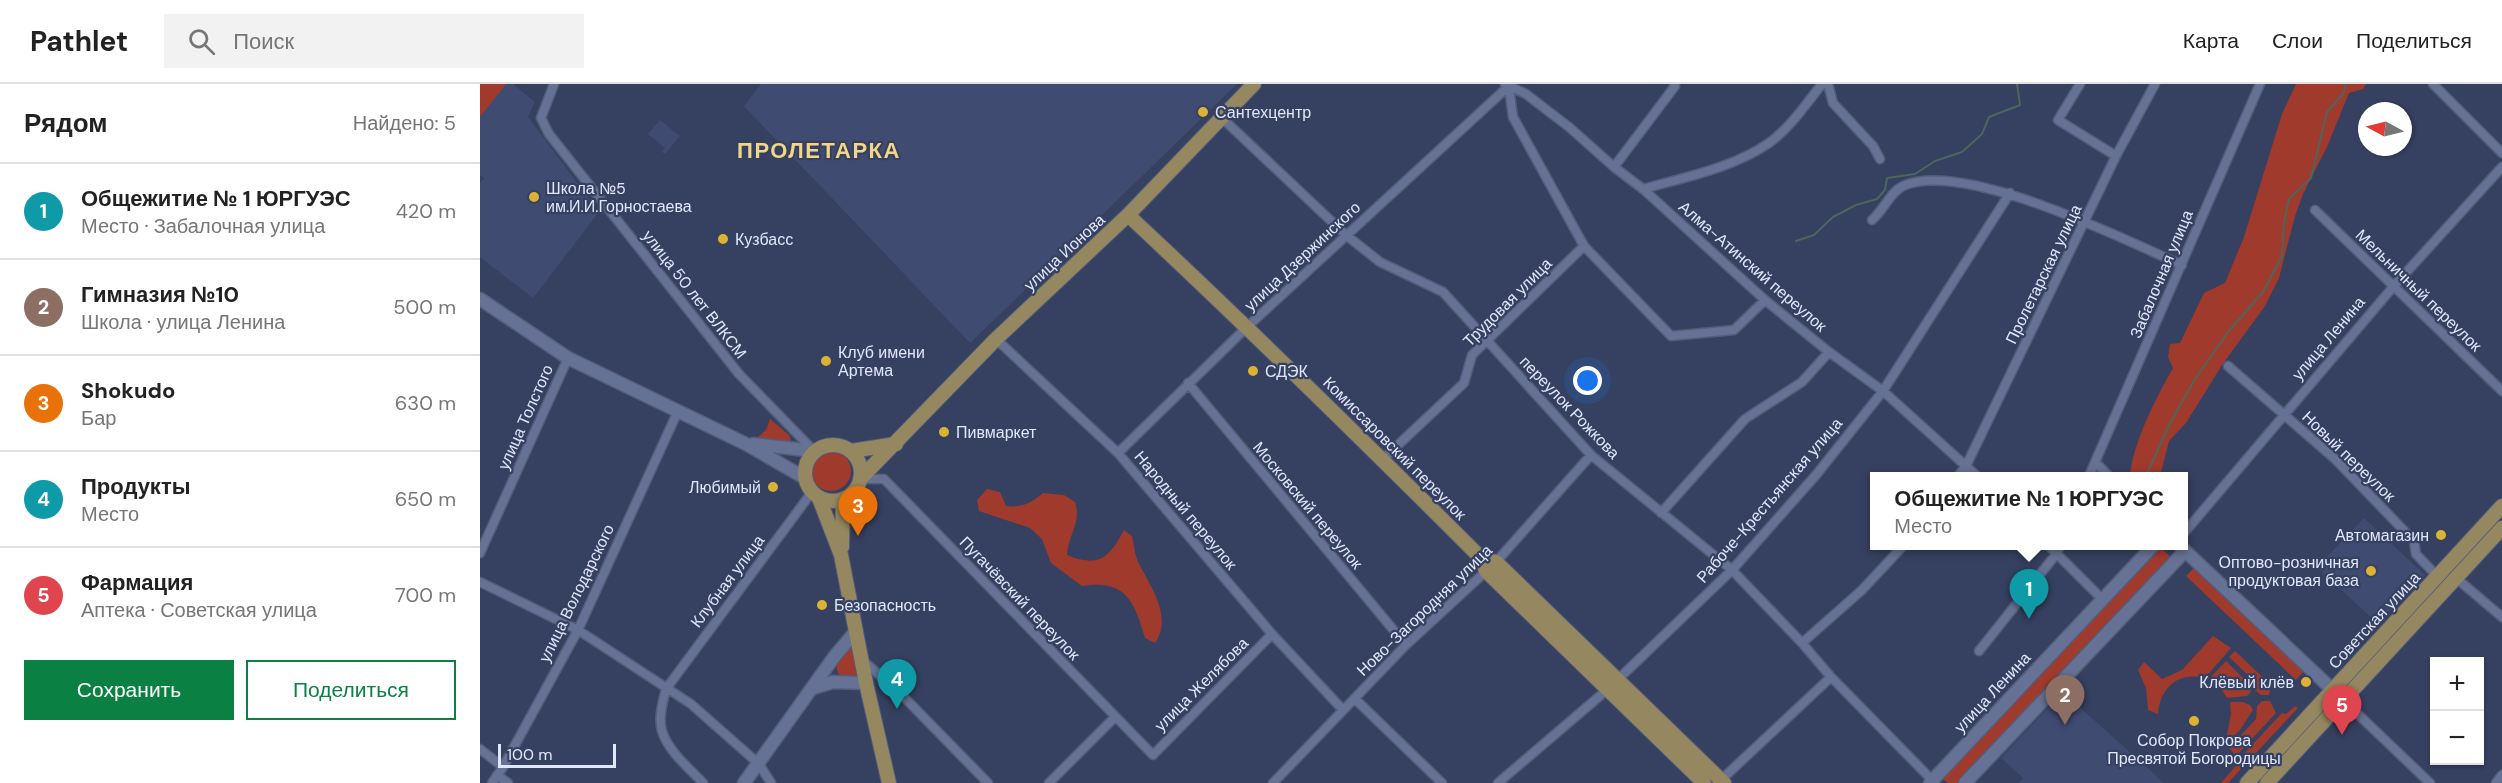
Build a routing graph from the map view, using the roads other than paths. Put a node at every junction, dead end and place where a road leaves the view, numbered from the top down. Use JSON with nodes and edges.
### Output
{"nodes":[{"id":1,"x":553,"y":84,"type":"edge"},
{"id":2,"x":1254,"y":84,"type":"edge"},
{"id":3,"x":1674,"y":84,"type":"edge"},
{"id":4,"x":1822,"y":84,"type":"edge"},
{"id":5,"x":1828,"y":84,"type":"edge"},
{"id":6,"x":2079,"y":84,"type":"edge"},
{"id":7,"x":2155,"y":84,"type":"edge"},
{"id":8,"x":2260,"y":84,"type":"edge"},
{"id":9,"x":2433,"y":84,"type":"edge"},
{"id":10,"x":1508,"y":85,"type":"edge"},
{"id":11,"x":1222,"y":118,"type":"junction"},
{"id":12,"x":2502,"y":153,"type":"edge"},
{"id":13,"x":2116,"y":156,"type":"junction"},
{"id":14,"x":1880,"y":159,"type":"dead end"},
{"id":15,"x":2502,"y":166,"type":"edge"},
{"id":16,"x":1614,"y":167,"type":"junction"},
{"id":17,"x":1643,"y":189,"type":"junction"},
{"id":18,"x":2010,"y":193,"type":"junction"},
{"id":19,"x":2315,"y":210,"type":"dead end"},
{"id":20,"x":1128,"y":214,"type":"junction"},
{"id":21,"x":1872,"y":220,"type":"dead end"},
{"id":22,"x":2085,"y":222,"type":"junction"},
{"id":23,"x":1346,"y":235,"type":"junction"},
{"id":24,"x":1584,"y":246,"type":"junction"},
{"id":25,"x":2182,"y":265,"type":"junction"},
{"id":26,"x":2392,"y":287,"type":"junction"},
{"id":27,"x":480,"y":299,"type":"edge"},
{"id":28,"x":1766,"y":300,"type":"junction"},
{"id":29,"x":1247,"y":327,"type":"junction"},
{"id":30,"x":996,"y":339,"type":"junction"},
{"id":31,"x":1487,"y":341,"type":"junction"},
{"id":32,"x":1829,"y":352,"type":"junction"},
{"id":33,"x":568,"y":358,"type":"junction"},
{"id":34,"x":2228,"y":366,"type":"dead end"},
{"id":35,"x":1188,"y":383,"type":"junction"},
{"id":36,"x":1883,"y":391,"type":"junction"},
{"id":37,"x":2502,"y":391,"type":"edge"},
{"id":38,"x":678,"y":411,"type":"junction"},
{"id":39,"x":2285,"y":416,"type":"junction"},
{"id":40,"x":746,"y":444,"type":"junction"},
{"id":41,"x":896,"y":444,"type":"junction"},
{"id":42,"x":814,"y":451,"type":"junction"},
{"id":43,"x":851,"y":451,"type":"junction"},
{"id":44,"x":1118,"y":453,"type":"junction"},
{"id":45,"x":1591,"y":455,"type":"junction"},
{"id":46,"x":1383,"y":459,"type":"junction"},
{"id":47,"x":2095,"y":462,"type":"junction"},
{"id":48,"x":1966,"y":466,"type":"junction"},
{"id":49,"x":1962,"y":472,"type":"edge"},
{"id":50,"x":1972,"y":472,"type":"edge"},
{"id":51,"x":2091,"y":472,"type":"edge"},
{"id":52,"x":2104,"y":472,"type":"edge"},
{"id":53,"x":805,"y":478,"type":"junction"},
{"id":54,"x":860,"y":479,"type":"junction"},
{"id":55,"x":815,"y":495,"type":"junction"},
{"id":56,"x":843,"y":499,"type":"junction"},
{"id":57,"x":2502,"y":506,"type":"edge"},
{"id":58,"x":1662,"y":513,"type":"junction"},
{"id":59,"x":2188,"y":528,"type":"edge"},
{"id":60,"x":2502,"y":528,"type":"edge"},
{"id":61,"x":1899,"y":550,"type":"edge"},
{"id":62,"x":2057,"y":550,"type":"edge"},
{"id":63,"x":2059,"y":550,"type":"edge"},
{"id":64,"x":2149,"y":550,"type":"edge"},
{"id":65,"x":2180,"y":550,"type":"edge"},
{"id":66,"x":2184,"y":550,"type":"edge"},
{"id":67,"x":480,"y":554,"type":"edge"},
{"id":68,"x":841,"y":555,"type":"junction"},
{"id":69,"x":1488,"y":563,"type":"junction"},
{"id":70,"x":1732,"y":570,"type":"junction"},
{"id":71,"x":2437,"y":576,"type":"junction"},
{"id":72,"x":2456,"y":578,"type":"junction"},
{"id":73,"x":480,"y":582,"type":"edge"},
{"id":74,"x":2102,"y":599,"type":"junction"},
{"id":75,"x":2502,"y":617,"type":"edge"},
{"id":76,"x":578,"y":630,"type":"junction"},
{"id":77,"x":856,"y":631,"type":"junction"},
{"id":78,"x":1272,"y":634,"type":"junction"},
{"id":79,"x":1802,"y":643,"type":"junction"},
{"id":80,"x":1406,"y":645,"type":"junction"},
{"id":81,"x":1979,"y":651,"type":"dead end"},
{"id":82,"x":861,"y":659,"type":"junction"},
{"id":83,"x":1831,"y":677,"type":"junction"},
{"id":84,"x":866,"y":683,"type":"junction"},
{"id":85,"x":1613,"y":684,"type":"junction"},
{"id":86,"x":813,"y":688,"type":"junction"},
{"id":87,"x":666,"y":689,"type":"junction"},
{"id":88,"x":2333,"y":689,"type":"junction"},
{"id":89,"x":1355,"y":699,"type":"junction"},
{"id":90,"x":2343,"y":700,"type":"junction"},
{"id":91,"x":1343,"y":711,"type":"junction"},
{"id":92,"x":1115,"y":717,"type":"junction"},
{"id":93,"x":480,"y":749,"type":"edge"},
{"id":94,"x":1153,"y":755,"type":"joint"},
{"id":95,"x":759,"y":764,"type":"junction"},
{"id":96,"x":503,"y":767,"type":"junction"},
{"id":97,"x":497,"y":775,"type":"junction"},
{"id":98,"x":2502,"y":776,"type":"edge"},
{"id":99,"x":1722,"y":782,"type":"edge"},
{"id":100,"x":1933,"y":782,"type":"edge"},
{"id":101,"x":492,"y":783,"type":"edge"},
{"id":102,"x":508,"y":783,"type":"edge"},
{"id":103,"x":703,"y":783,"type":"edge"},
{"id":104,"x":744,"y":783,"type":"edge"},
{"id":105,"x":771,"y":783,"type":"edge"},
{"id":106,"x":889,"y":783,"type":"edge"},
{"id":107,"x":988,"y":783,"type":"edge"},
{"id":108,"x":1049,"y":783,"type":"edge"},
{"id":109,"x":1273,"y":783,"type":"edge"},
{"id":110,"x":1442,"y":783,"type":"edge"},
{"id":111,"x":1498,"y":783,"type":"edge"},
{"id":112,"x":1704,"y":783,"type":"edge"},
{"id":113,"x":1965,"y":783,"type":"edge"},
{"id":114,"x":2247,"y":783,"type":"edge"},
{"id":115,"x":2267,"y":783,"type":"edge"},
{"id":116,"x":2430,"y":783,"type":"edge"},
{"id":117,"x":2496,"y":783,"type":"edge"}],
"edges":[{"from":1,"to":42,"type":"street","name":"улица 50 лет ВЛКСМ"},
{"from":2,"to":11,"type":"main road","name":"улица Ионова"},
{"from":3,"to":16,"type":"street"},
{"from":4,"to":17,"type":"street"},
{"from":5,"to":14,"type":"street"},
{"from":6,"to":13,"type":"street"},
{"from":7,"to":13,"type":"street","name":"Пролетарская улица"},
{"from":8,"to":25,"type":"street","name":"Забалочная улица"},
{"from":9,"to":12,"type":"street"},
{"from":10,"to":16,"type":"street","name":"Алма-Атинский переулок"},
{"from":10,"to":23,"type":"street","name":"улица Дзержинского"},
{"from":10,"to":24,"type":"street"},
{"from":11,"to":20,"type":"main road","name":"улица Ионова"},
{"from":11,"to":23,"type":"street","name":"переулок Рожкова"},
{"from":13,"to":22,"type":"street","name":"Пролетарская улица"},
{"from":15,"to":26,"type":"street","name":"улица Ленина"},
{"from":16,"to":17,"type":"street","name":"Алма-Атинский переулок"},
{"from":17,"to":28,"type":"street","name":"Алма-Атинский переулок"},
{"from":18,"to":21,"type":"street"},
{"from":18,"to":22,"type":"street"},
{"from":18,"to":36,"type":"street","name":"Рабоче-Крестьянская улица"},
{"from":19,"to":26,"type":"street","name":"Мельничный переулок"},
{"from":20,"to":29,"type":"main road","name":"Комиссаровский переулок"},
{"from":20,"to":30,"type":"main road","name":"улица Ионова"},
{"from":22,"to":25,"type":"street"},
{"from":22,"to":48,"type":"street","name":"Пролетарская улица"},
{"from":23,"to":29,"type":"street","name":"улица Дзержинского"},
{"from":23,"to":31,"type":"street","name":"переулок Рожкова"},
{"from":24,"to":28,"type":"street"},
{"from":24,"to":31,"type":"street","name":"Трудовая улица"},
{"from":25,"to":47,"type":"street","name":"Забалочная улица"},
{"from":26,"to":37,"type":"street","name":"Мельничный переулок"},
{"from":26,"to":39,"type":"street","name":"улица Ленина"},
{"from":27,"to":33,"type":"main road"},
{"from":28,"to":32,"type":"street","name":"Алма-Атинский переулок"},
{"from":29,"to":35,"type":"street","name":"улица Дзержинского"},
{"from":29,"to":46,"type":"main road","name":"Комиссаровский переулок"},
{"from":30,"to":41,"type":"main road","name":"улица Ионова"},
{"from":30,"to":44,"type":"street","name":"Народный переулок"},
{"from":31,"to":45,"type":"street","name":"переулок Рожкова"},
{"from":31,"to":46,"type":"street","name":"Трудовая улица"},
{"from":32,"to":36,"type":"street","name":"Алма-Атинский переулок"},
{"from":32,"to":58,"type":"street"},
{"from":33,"to":38,"type":"main road"},
{"from":33,"to":67,"type":"street","name":"улица Толстого"},
{"from":34,"to":39,"type":"street","name":"Новый переулок"},
{"from":35,"to":44,"type":"street","name":"улица Дзержинского"},
{"from":35,"to":80,"type":"street","name":"Московский переулок"},
{"from":36,"to":48,"type":"street","name":"Алма-Атинский переулок"},
{"from":36,"to":70,"type":"street","name":"Рабоче-Крестьянская улица"},
{"from":38,"to":40,"type":"main road"},
{"from":38,"to":76,"type":"street","name":"улица Володарского"},
{"from":39,"to":59,"type":"street","name":"улица Ленина"},
{"from":39,"to":71,"type":"street","name":"Новый переулок"},
{"from":40,"to":42,"type":"main road"},
{"from":40,"to":53,"type":"main road"},
{"from":41,"to":43,"type":"main road"},
{"from":41,"to":54,"type":"main road","name":"улица Ионова"},
{"from":42,"to":43,"type":"main road"},
{"from":42,"to":53,"type":"main road"},
{"from":43,"to":54,"type":"main road"},
{"from":44,"to":78,"type":"street","name":"Народный переулок"},
{"from":45,"to":58,"type":"street","name":"переулок Рожкова"},
{"from":45,"to":69,"type":"street","name":"Ново-Загородняя улица"},
{"from":46,"to":69,"type":"main road","name":"Комиссаровский переулок"},
{"from":47,"to":51,"type":"street","name":"Забалочная улица"},
{"from":47,"to":52,"type":"street"},
{"from":48,"to":49,"type":"street","name":"Пролетарская улица"},
{"from":48,"to":50,"type":"street","name":"Алма-Атинский переулок"},
{"from":53,"to":55,"type":"main road"},
{"from":54,"to":56,"type":"main road"},
{"from":54,"to":92,"type":"street","name":"Пугачёвский переулок"},
{"from":55,"to":56,"type":"main road"},
{"from":55,"to":68,"type":"main road"},
{"from":55,"to":87,"type":"street","name":"Клубная улица"},
{"from":56,"to":68,"type":"main road"},
{"from":57,"to":71,"type":"main road","name":"Советская улица"},
{"from":58,"to":70,"type":"street","name":"переулок Рожкова"},
{"from":60,"to":72,"type":"main road","name":"Советская улица"},
{"from":61,"to":79,"type":"street"},
{"from":62,"to":81,"type":"street"},
{"from":63,"to":74,"type":"street"},
{"from":64,"to":74,"type":"main road","name":"улица Ленина"},
{"from":65,"to":113,"type":"main road"},
{"from":66,"to":88,"type":"main road"},
{"from":68,"to":77,"type":"main road"},
{"from":69,"to":80,"type":"street","name":"Ново-Загородняя улица"},
{"from":69,"to":85,"type":"main road","name":"Комиссаровский переулок"},
{"from":70,"to":79,"type":"street","name":"переулок Рожкова"},
{"from":70,"to":85,"type":"street","name":"Рабоче-Крестьянская улица"},
{"from":71,"to":88,"type":"main road","name":"Советская улица"},
{"from":72,"to":75,"type":"street"},
{"from":72,"to":90,"type":"main road","name":"Советская улица"},
{"from":73,"to":76,"type":"street"},
{"from":74,"to":100,"type":"main road","name":"улица Ленина"},
{"from":76,"to":87,"type":"street"},
{"from":76,"to":96,"type":"street","name":"улица Володарского"},
{"from":77,"to":82,"type":"main road"},
{"from":77,"to":86,"type":"main road"},
{"from":78,"to":91,"type":"street","name":"Народный переулок"},
{"from":78,"to":94,"type":"street","name":"улица Желябова"},
{"from":79,"to":83,"type":"street","name":"переулок Рожкова"},
{"from":80,"to":89,"type":"street","name":"Ново-Загородняя улица"},
{"from":82,"to":84,"type":"main road"},
{"from":82,"to":107,"type":"street"},
{"from":83,"to":99,"type":"street"},
{"from":83,"to":100,"type":"street","name":"переулок Рожкова"},
{"from":84,"to":86,"type":"main road"},
{"from":84,"to":106,"type":"main road"},
{"from":85,"to":99,"type":"main road","name":"Комиссаровский переулок"},
{"from":85,"to":111,"type":"street","name":"Рабоче-Крестьянская улица"},
{"from":85,"to":112,"type":"main road","name":"Комиссаровский переулок"},
{"from":86,"to":95,"type":"main road"},
{"from":87,"to":95,"type":"street"},
{"from":87,"to":103,"type":"street"},
{"from":88,"to":90,"type":"main road"},
{"from":88,"to":114,"type":"main road","name":"Советская улица"},
{"from":89,"to":91,"type":"street","name":"Ново-Загородняя улица"},
{"from":89,"to":110,"type":"street"},
{"from":90,"to":115,"type":"main road","name":"Советская улица"},
{"from":90,"to":116,"type":"street"},
{"from":91,"to":109,"type":"street","name":"Ново-Загородняя улица"},
{"from":92,"to":94,"type":"street","name":"Пугачёвский переулок"},
{"from":92,"to":108,"type":"street"},
{"from":93,"to":96,"type":"street"},
{"from":95,"to":104,"type":"main road"},
{"from":95,"to":105,"type":"street"},
{"from":96,"to":97,"type":"street","name":"улица Володарского"},
{"from":97,"to":101,"type":"street","name":"улица Володарского"},
{"from":97,"to":102,"type":"street"},
{"from":98,"to":117,"type":"street"}]}
